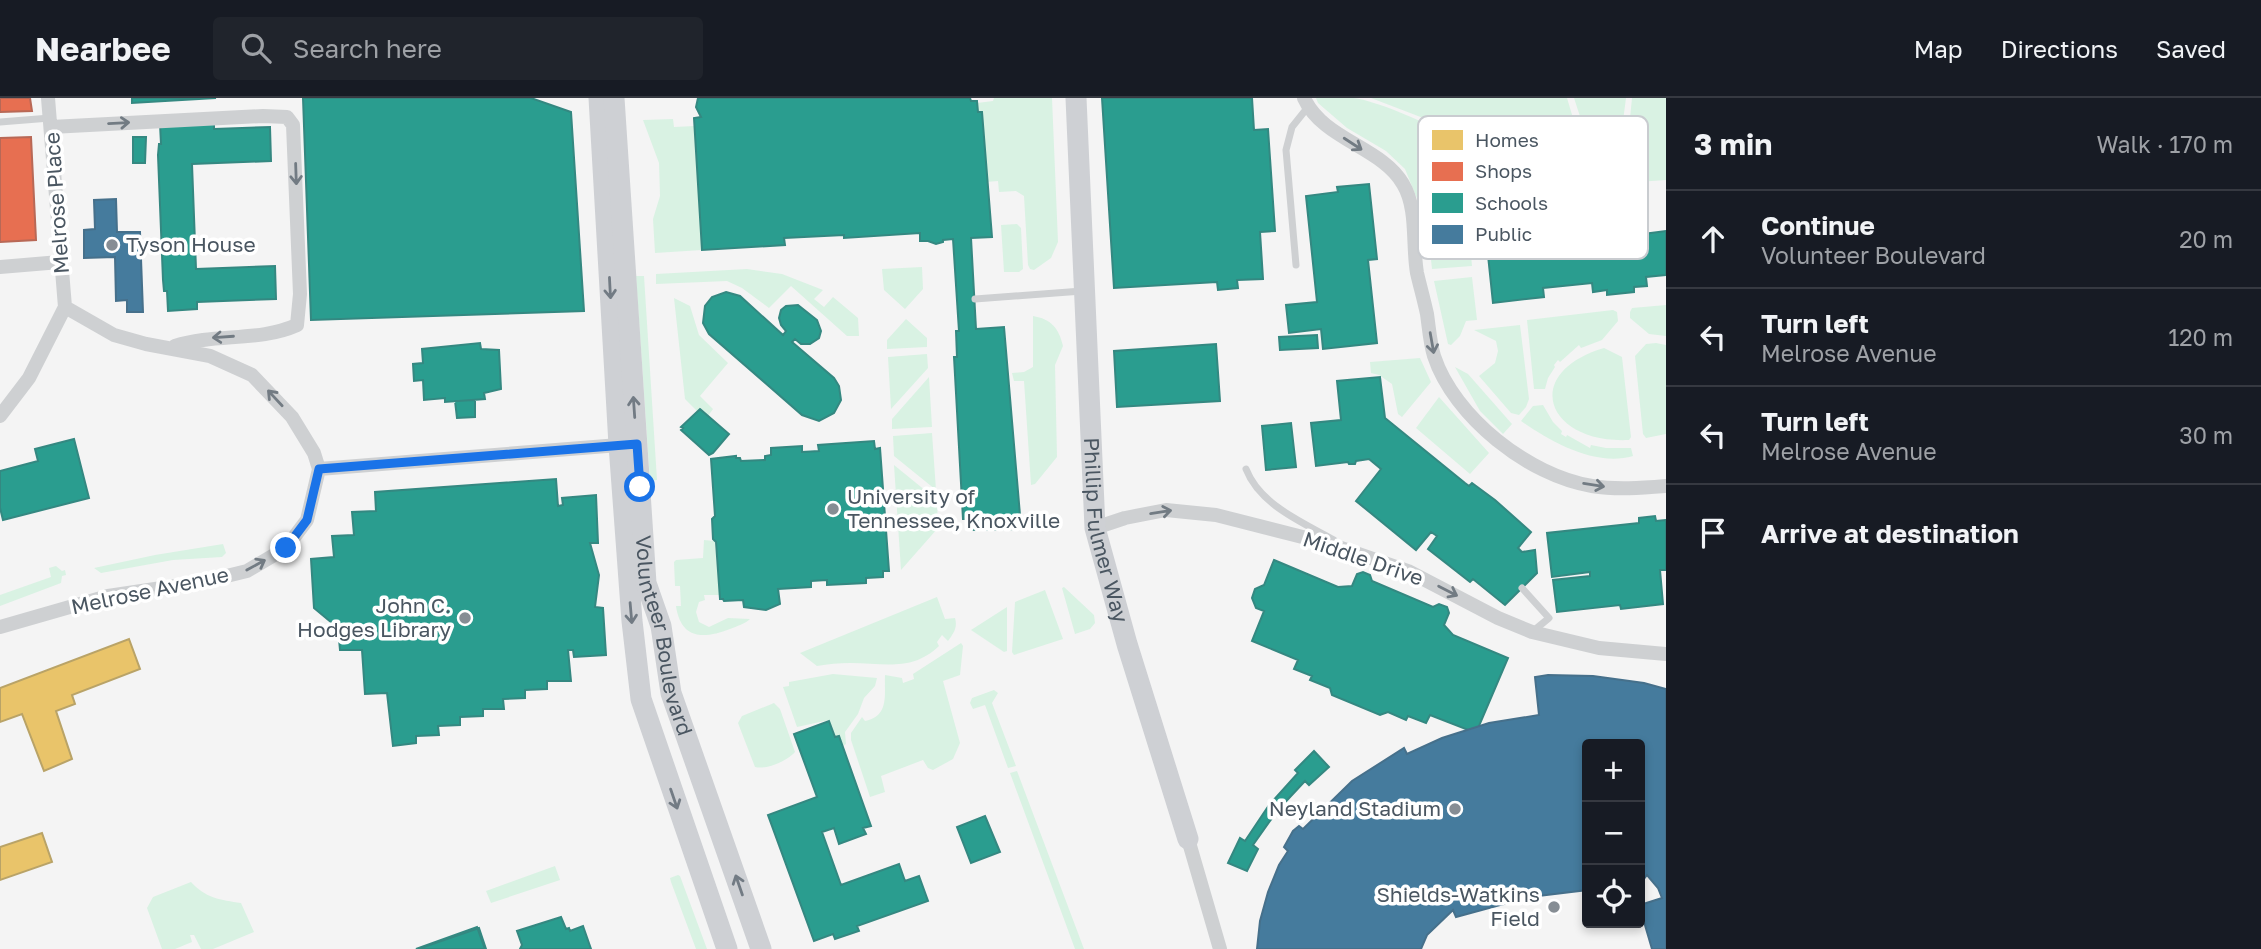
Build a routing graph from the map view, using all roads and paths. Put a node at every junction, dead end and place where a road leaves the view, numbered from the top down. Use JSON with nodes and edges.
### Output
{"nodes":[{"id":1,"x":48,"y":98,"type":"edge"},
{"id":2,"x":599,"y":98,"type":"edge"},
{"id":3,"x":614,"y":98,"type":"edge"},
{"id":4,"x":1076,"y":98,"type":"edge"},
{"id":5,"x":1306,"y":102,"type":"edge"},
{"id":6,"x":0,"y":122,"type":"edge"},
{"id":7,"x":51,"y":122,"type":"junction"},
{"id":8,"x":61,"y":262,"type":"junction"},
{"id":9,"x":1296,"y":265,"type":"dead end"},
{"id":10,"x":0,"y":267,"type":"edge"},
{"id":11,"x":1083,"y":291,"type":"junction"},
{"id":12,"x":975,"y":299,"type":"dead end"},
{"id":13,"x":65,"y":307,"type":"junction"},
{"id":14,"x":172,"y":347,"type":"junction"},
{"id":15,"x":0,"y":416,"type":"edge"},
{"id":16,"x":628,"y":444,"type":"junction"},
{"id":17,"x":319,"y":469,"type":"junction"},
{"id":18,"x":1246,"y":469,"type":"dead end"},
{"id":19,"x":1666,"y":486,"type":"edge"},
{"id":20,"x":1095,"y":528,"type":"junction"},
{"id":21,"x":1356,"y":552,"type":"junction"},
{"id":22,"x":1522,"y":588,"type":"dead end"},
{"id":23,"x":0,"y":627,"type":"edge"},
{"id":24,"x":1532,"y":632,"type":"junction"},
{"id":25,"x":1666,"y":654,"type":"edge"},
{"id":26,"x":1188,"y":839,"type":"joint"},
{"id":27,"x":726,"y":848,"type":"junction"},
{"id":28,"x":695,"y":858,"type":"junction"},
{"id":29,"x":727,"y":949,"type":"edge"},
{"id":30,"x":761,"y":949,"type":"edge"},
{"id":31,"x":1220,"y":949,"type":"edge"}],
"edges":[{"from":1,"to":7,"type":"street","name":"Melrose Place"},
{"from":2,"to":16,"type":"street","name":"Volunteer Boulevard","one_way":true},
{"from":16,"to":3,"type":"street","name":"Volunteer Boulevard","one_way":true},
{"from":4,"to":11,"type":"street","name":"Phillip Fulmer Way"},
{"from":5,"to":9,"type":"lane"},
{"from":5,"to":19,"type":"street","one_way":true},
{"from":6,"to":7,"type":"lane"},
{"from":7,"to":8,"type":"street","name":"Melrose Place"},
{"from":7,"to":14,"type":"street","one_way":true},
{"from":8,"to":10,"type":"street"},
{"from":8,"to":13,"type":"street","name":"Melrose Place"},
{"from":11,"to":12,"type":"lane"},
{"from":11,"to":20,"type":"street","name":"Phillip Fulmer Way"},
{"from":13,"to":14,"type":"street"},
{"from":13,"to":15,"type":"street"},
{"from":17,"to":14,"type":"street","one_way":true},
{"from":16,"to":17,"type":"street"},
{"from":16,"to":27,"type":"street","name":"Volunteer Boulevard"},
{"from":16,"to":28,"type":"street","name":"Volunteer Boulevard","one_way":true},
{"from":23,"to":17,"type":"street","name":"Melrose Avenue","one_way":true},
{"from":18,"to":21,"type":"lane"},
{"from":20,"to":21,"type":"street","name":"Middle Drive","one_way":true},
{"from":20,"to":26,"type":"street","name":"Phillip Fulmer Way"},
{"from":21,"to":24,"type":"street","name":"Middle Drive","one_way":true},
{"from":22,"to":24,"type":"lane"},
{"from":24,"to":25,"type":"street","name":"Middle Drive"},
{"from":26,"to":31,"type":"street","name":"Phillip Fulmer Way"},
{"from":27,"to":28,"type":"street"},
{"from":30,"to":27,"type":"street","name":"Volunteer Boulevard","one_way":true},
{"from":28,"to":29,"type":"street","name":"Volunteer Boulevard"}]}
